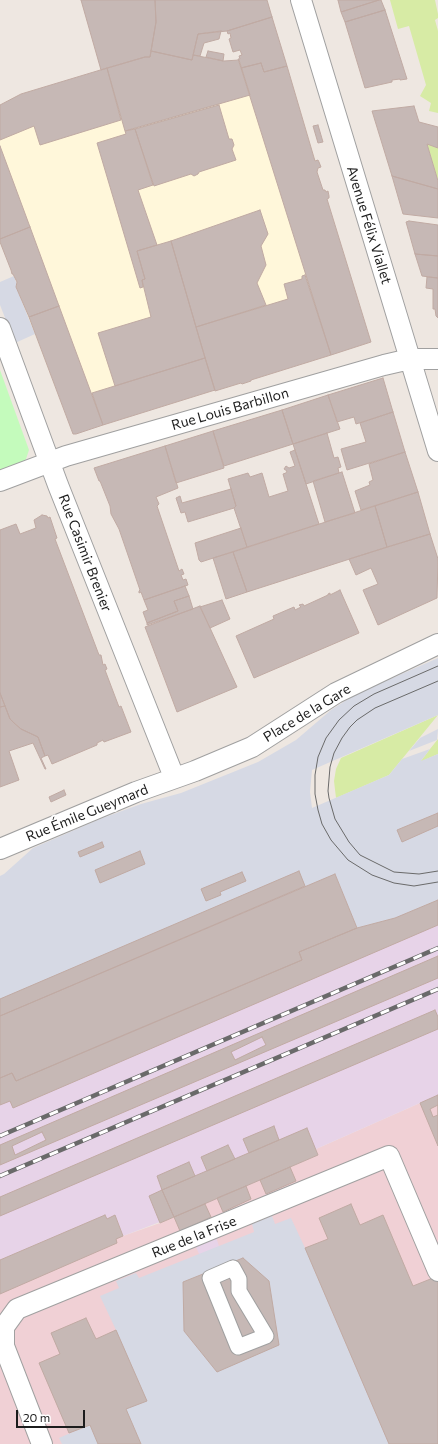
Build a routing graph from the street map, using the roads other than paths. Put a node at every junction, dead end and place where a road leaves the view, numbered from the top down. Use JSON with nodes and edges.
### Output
{"nodes":[{"id":1,"x":300,"y":0,"type":"edge"},
{"id":2,"x":0,"y":328,"type":"edge"},
{"id":3,"x":410,"y":359,"type":"junction"},
{"id":4,"x":438,"y":359,"type":"edge"},
{"id":5,"x":438,"y":451,"type":"edge"},
{"id":6,"x":50,"y":462,"type":"junction"},
{"id":7,"x":0,"y":481,"type":"edge"},
{"id":8,"x":438,"y":644,"type":"edge"},
{"id":9,"x":174,"y":777,"type":"junction"},
{"id":10,"x":0,"y":849,"type":"edge"},
{"id":11,"x":438,"y":1271,"type":"edge"},
{"id":12,"x":234,"y":1340,"type":"joint"},
{"id":13,"x":42,"y":1444,"type":"edge"}],
"edges":[{"from":1,"to":3,"type":"street","name":"Avenue Félix Viallet"},
{"from":2,"to":6,"type":"street","name":"Rue Casimir Brenier"},
{"from":3,"to":4,"type":"street","name":"Rue Louis Barbillon"},
{"from":3,"to":5,"type":"street","name":"Avenue Félix Viallet"},
{"from":3,"to":6,"type":"street","name":"Rue Louis Barbillon"},
{"from":6,"to":7,"type":"street","name":"Rue Louis Barbillon"},
{"from":6,"to":9,"type":"street","name":"Rue Casimir Brenier"},
{"from":8,"to":9,"type":"street","name":"Place de la Gare"},
{"from":9,"to":10,"type":"street","name":"Rue Émile Gueymard"},
{"from":11,"to":13,"type":"street","name":"Rue de la Frise"},
{"from":12,"to":12,"type":"street"}]}
